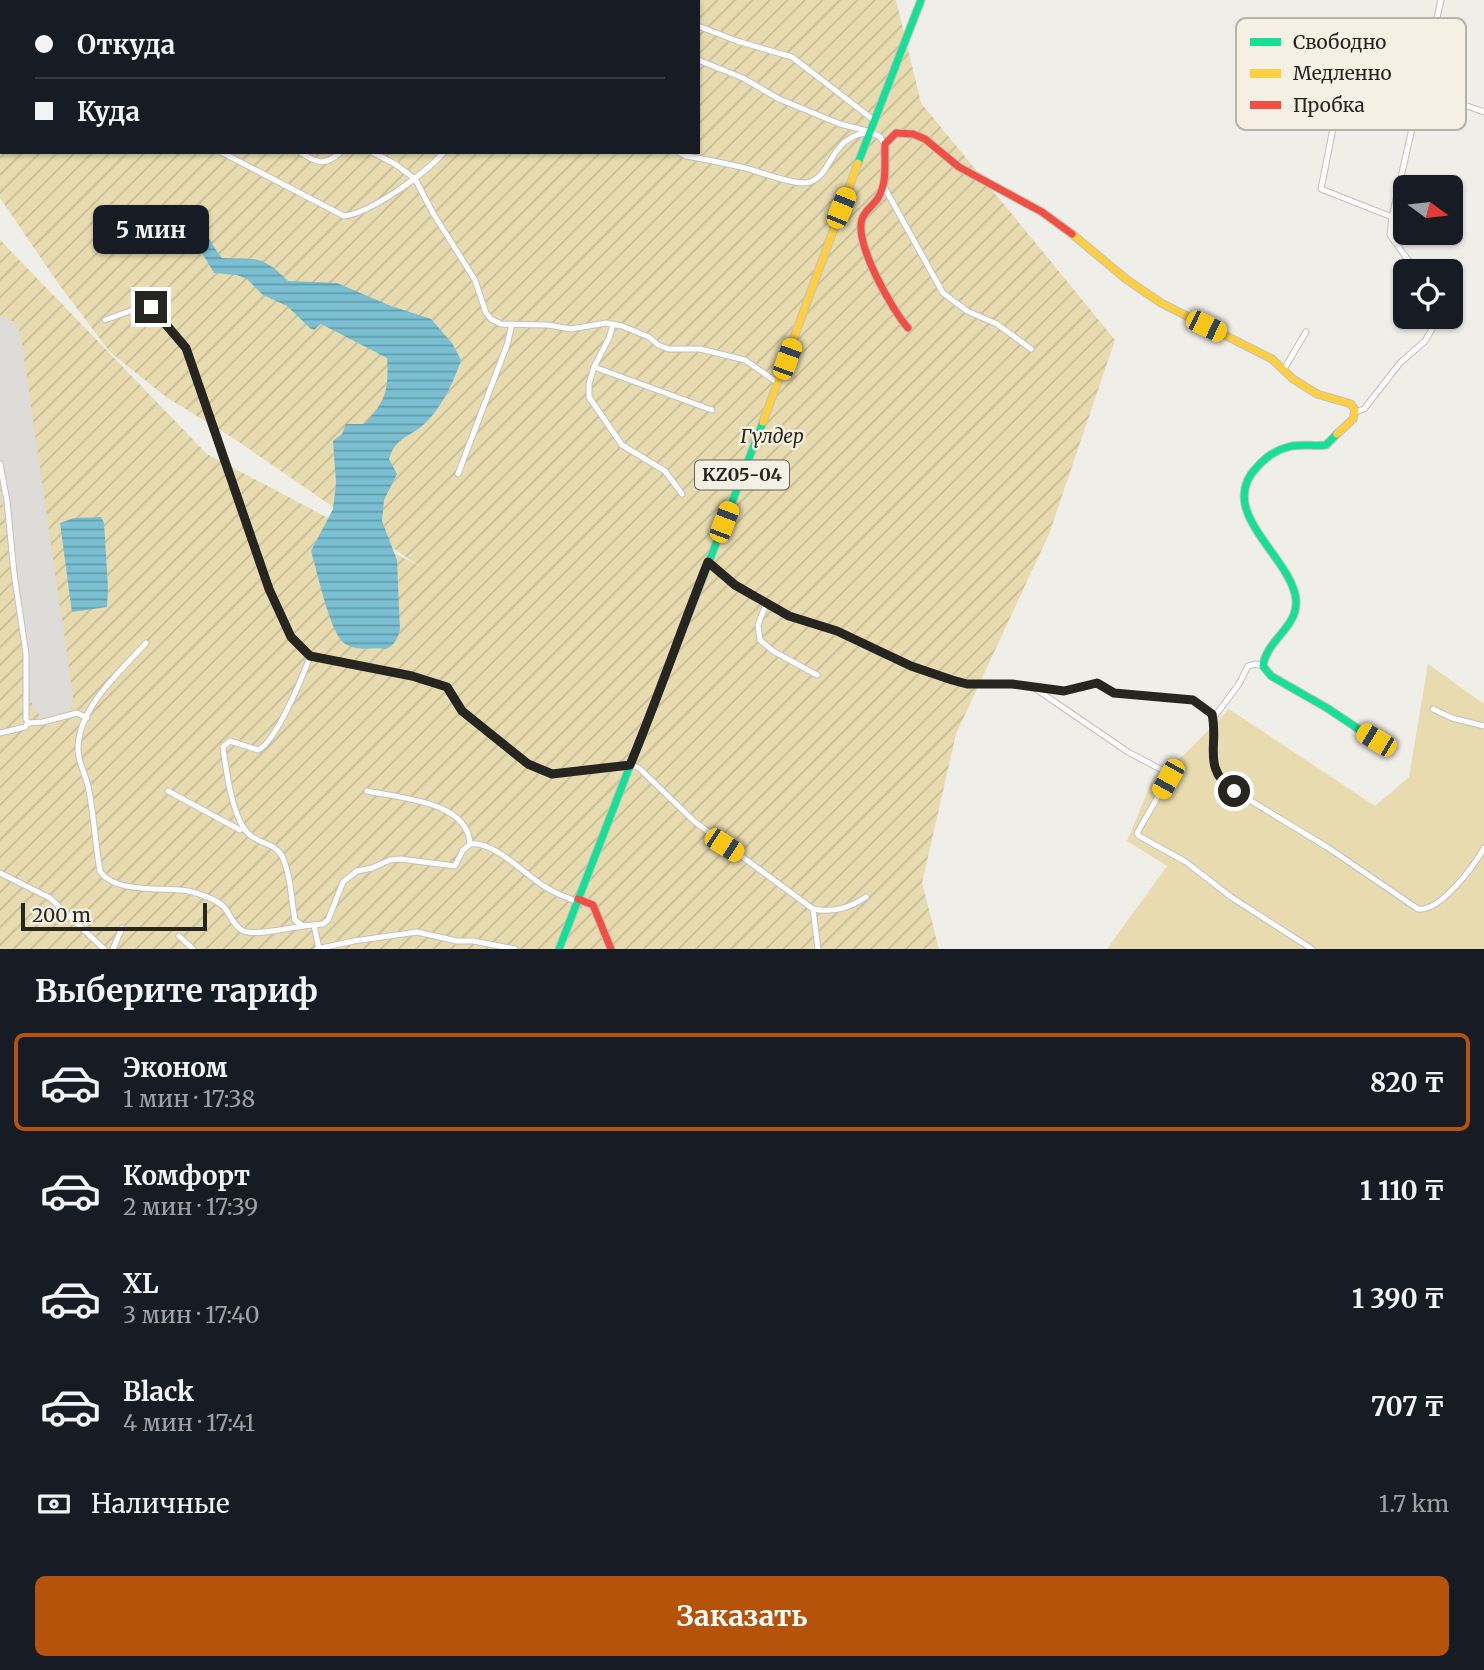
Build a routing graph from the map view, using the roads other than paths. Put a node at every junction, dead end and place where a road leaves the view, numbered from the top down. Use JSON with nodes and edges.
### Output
{"nodes":[{"id":1,"x":921,"y":0,"type":"edge"},
{"id":2,"x":1441,"y":0,"type":"edge"},
{"id":3,"x":1437,"y":18,"type":"edge"},
{"id":4,"x":700,"y":27,"type":"edge"},
{"id":5,"x":700,"y":61,"type":"edge"},
{"id":6,"x":1466,"y":106,"type":"edge"},
{"id":7,"x":1484,"y":112,"type":"edge"},
{"id":8,"x":875,"y":121,"type":"junction"},
{"id":9,"x":1333,"y":130,"type":"edge"},
{"id":10,"x":1412,"y":130,"type":"edge"},
{"id":11,"x":871,"y":132,"type":"junction"},
{"id":12,"x":885,"y":144,"type":"junction"},
{"id":13,"x":225,"y":154,"type":"edge"},
{"id":14,"x":304,"y":154,"type":"edge"},
{"id":15,"x":338,"y":154,"type":"edge"},
{"id":16,"x":376,"y":154,"type":"edge"},
{"id":17,"x":442,"y":154,"type":"edge"},
{"id":18,"x":682,"y":154,"type":"edge"},
{"id":19,"x":415,"y":179,"type":"junction"},
{"id":20,"x":883,"y":185,"type":"junction"},
{"id":21,"x":1392,"y":217,"type":"junction"},
{"id":22,"x":1407,"y":259,"type":"edge"},
{"id":23,"x":105,"y":320,"type":"dead end"},
{"id":24,"x":512,"y":324,"type":"junction"},
{"id":25,"x":613,"y":325,"type":"junction"},
{"id":26,"x":908,"y":328,"type":"dead end"},
{"id":27,"x":1432,"y":329,"type":"edge"},
{"id":28,"x":1306,"y":332,"type":"dead end"},
{"id":29,"x":1031,"y":349,"type":"dead end"},
{"id":30,"x":594,"y":367,"type":"junction"},
{"id":31,"x":1284,"y":369,"type":"junction"},
{"id":32,"x":779,"y":383,"type":"junction"},
{"id":33,"x":712,"y":410,"type":"dead end"},
{"id":34,"x":1355,"y":412,"type":"junction"},
{"id":35,"x":0,"y":464,"type":"edge"},
{"id":36,"x":458,"y":474,"type":"dead end"},
{"id":37,"x":682,"y":495,"type":"dead end"},
{"id":38,"x":708,"y":562,"type":"junction"},
{"id":39,"x":766,"y":604,"type":"junction"},
{"id":40,"x":146,"y":643,"type":"dead end"},
{"id":41,"x":310,"y":656,"type":"junction"},
{"id":42,"x":1263,"y":666,"type":"junction"},
{"id":43,"x":817,"y":675,"type":"dead end"},
{"id":44,"x":1033,"y":687,"type":"junction"},
{"id":45,"x":1433,"y":709,"type":"dead end"},
{"id":46,"x":1212,"y":714,"type":"junction"},
{"id":47,"x":87,"y":719,"type":"junction"},
{"id":48,"x":28,"y":723,"type":"junction"},
{"id":49,"x":1484,"y":726,"type":"edge"},
{"id":50,"x":0,"y":733,"type":"edge"},
{"id":51,"x":1376,"y":740,"type":"dead end"},
{"id":52,"x":630,"y":765,"type":"junction"},
{"id":53,"x":168,"y":791,"type":"dead end"},
{"id":54,"x":367,"y":791,"type":"dead end"},
{"id":55,"x":243,"y":827,"type":"junction"},
{"id":56,"x":470,"y":844,"type":"junction"},
{"id":57,"x":1484,"y":848,"type":"edge"},
{"id":58,"x":0,"y":873,"type":"edge"},
{"id":59,"x":866,"y":897,"type":"dead end"},
{"id":60,"x":578,"y":900,"type":"junction"},
{"id":61,"x":813,"y":909,"type":"junction"},
{"id":62,"x":314,"y":925,"type":"junction"},
{"id":63,"x":303,"y":926,"type":"junction"},
{"id":64,"x":122,"y":928,"type":"dead end"},
{"id":65,"x":179,"y":936,"type":"dead end"},
{"id":66,"x":354,"y":941,"type":"junction"},
{"id":67,"x":563,"y":948,"type":"edge"},
{"id":68,"x":104,"y":949,"type":"edge"},
{"id":69,"x":113,"y":949,"type":"edge"},
{"id":70,"x":193,"y":949,"type":"edge"},
{"id":71,"x":318,"y":949,"type":"edge"},
{"id":72,"x":356,"y":949,"type":"edge"},
{"id":73,"x":515,"y":949,"type":"edge"},
{"id":74,"x":611,"y":949,"type":"edge"},
{"id":75,"x":818,"y":949,"type":"edge"},
{"id":76,"x":1312,"y":949,"type":"edge"}],
"edges":[{"from":1,"to":8,"type":"street","number":"KZ05-04"},
{"from":2,"to":3,"type":"street"},
{"from":4,"to":8,"type":"street"},
{"from":5,"to":11,"type":"street"},
{"from":6,"to":7,"type":"street"},
{"from":8,"to":11,"type":"street","number":"KZ05-04"},
{"from":9,"to":21,"type":"street"},
{"from":10,"to":21,"type":"street"},
{"from":11,"to":12,"type":"street"},
{"from":11,"to":18,"type":"street"},
{"from":11,"to":32,"type":"street","number":"KZ05-04"},
{"from":12,"to":20,"type":"street"},
{"from":12,"to":31,"type":"street"},
{"from":13,"to":19,"type":"street"},
{"from":14,"to":15,"type":"street"},
{"from":16,"to":19,"type":"street"},
{"from":17,"to":19,"type":"street"},
{"from":19,"to":24,"type":"street"},
{"from":20,"to":26,"type":"street"},
{"from":20,"to":29,"type":"street"},
{"from":21,"to":22,"type":"street"},
{"from":23,"to":41,"type":"street"},
{"from":24,"to":25,"type":"street"},
{"from":24,"to":36,"type":"street"},
{"from":25,"to":30,"type":"street"},
{"from":25,"to":32,"type":"street"},
{"from":27,"to":34,"type":"street"},
{"from":28,"to":31,"type":"street"},
{"from":30,"to":33,"type":"street"},
{"from":30,"to":37,"type":"street"},
{"from":31,"to":34,"type":"street"},
{"from":32,"to":38,"type":"street","number":"KZ05-04"},
{"from":34,"to":42,"type":"street"},
{"from":35,"to":48,"type":"street"},
{"from":38,"to":39,"type":"street"},
{"from":38,"to":52,"type":"street","number":"KZ05-04"},
{"from":39,"to":43,"type":"street"},
{"from":39,"to":44,"type":"street"},
{"from":40,"to":47,"type":"street"},
{"from":41,"to":52,"type":"street"},
{"from":41,"to":55,"type":"street"},
{"from":42,"to":46,"type":"street"},
{"from":42,"to":51,"type":"street"},
{"from":44,"to":46,"type":"street"},
{"from":44,"to":76,"type":"street"},
{"from":45,"to":49,"type":"street"},
{"from":46,"to":57,"type":"street"},
{"from":47,"to":48,"type":"street"},
{"from":47,"to":63,"type":"street"},
{"from":48,"to":50,"type":"street"},
{"from":52,"to":60,"type":"street","number":"KZ05-04"},
{"from":52,"to":61,"type":"street"},
{"from":53,"to":55,"type":"street"},
{"from":54,"to":56,"type":"street"},
{"from":55,"to":63,"type":"street"},
{"from":56,"to":60,"type":"street"},
{"from":56,"to":62,"type":"street"},
{"from":58,"to":68,"type":"street"},
{"from":59,"to":61,"type":"street"},
{"from":60,"to":67,"type":"street","number":"KZ05-04"},
{"from":60,"to":74,"type":"street"},
{"from":61,"to":75,"type":"street"},
{"from":62,"to":63,"type":"street"},
{"from":62,"to":71,"type":"street"},
{"from":64,"to":69,"type":"street"},
{"from":65,"to":70,"type":"street"},
{"from":66,"to":71,"type":"street"},
{"from":66,"to":72,"type":"street"},
{"from":66,"to":73,"type":"street"}]}
